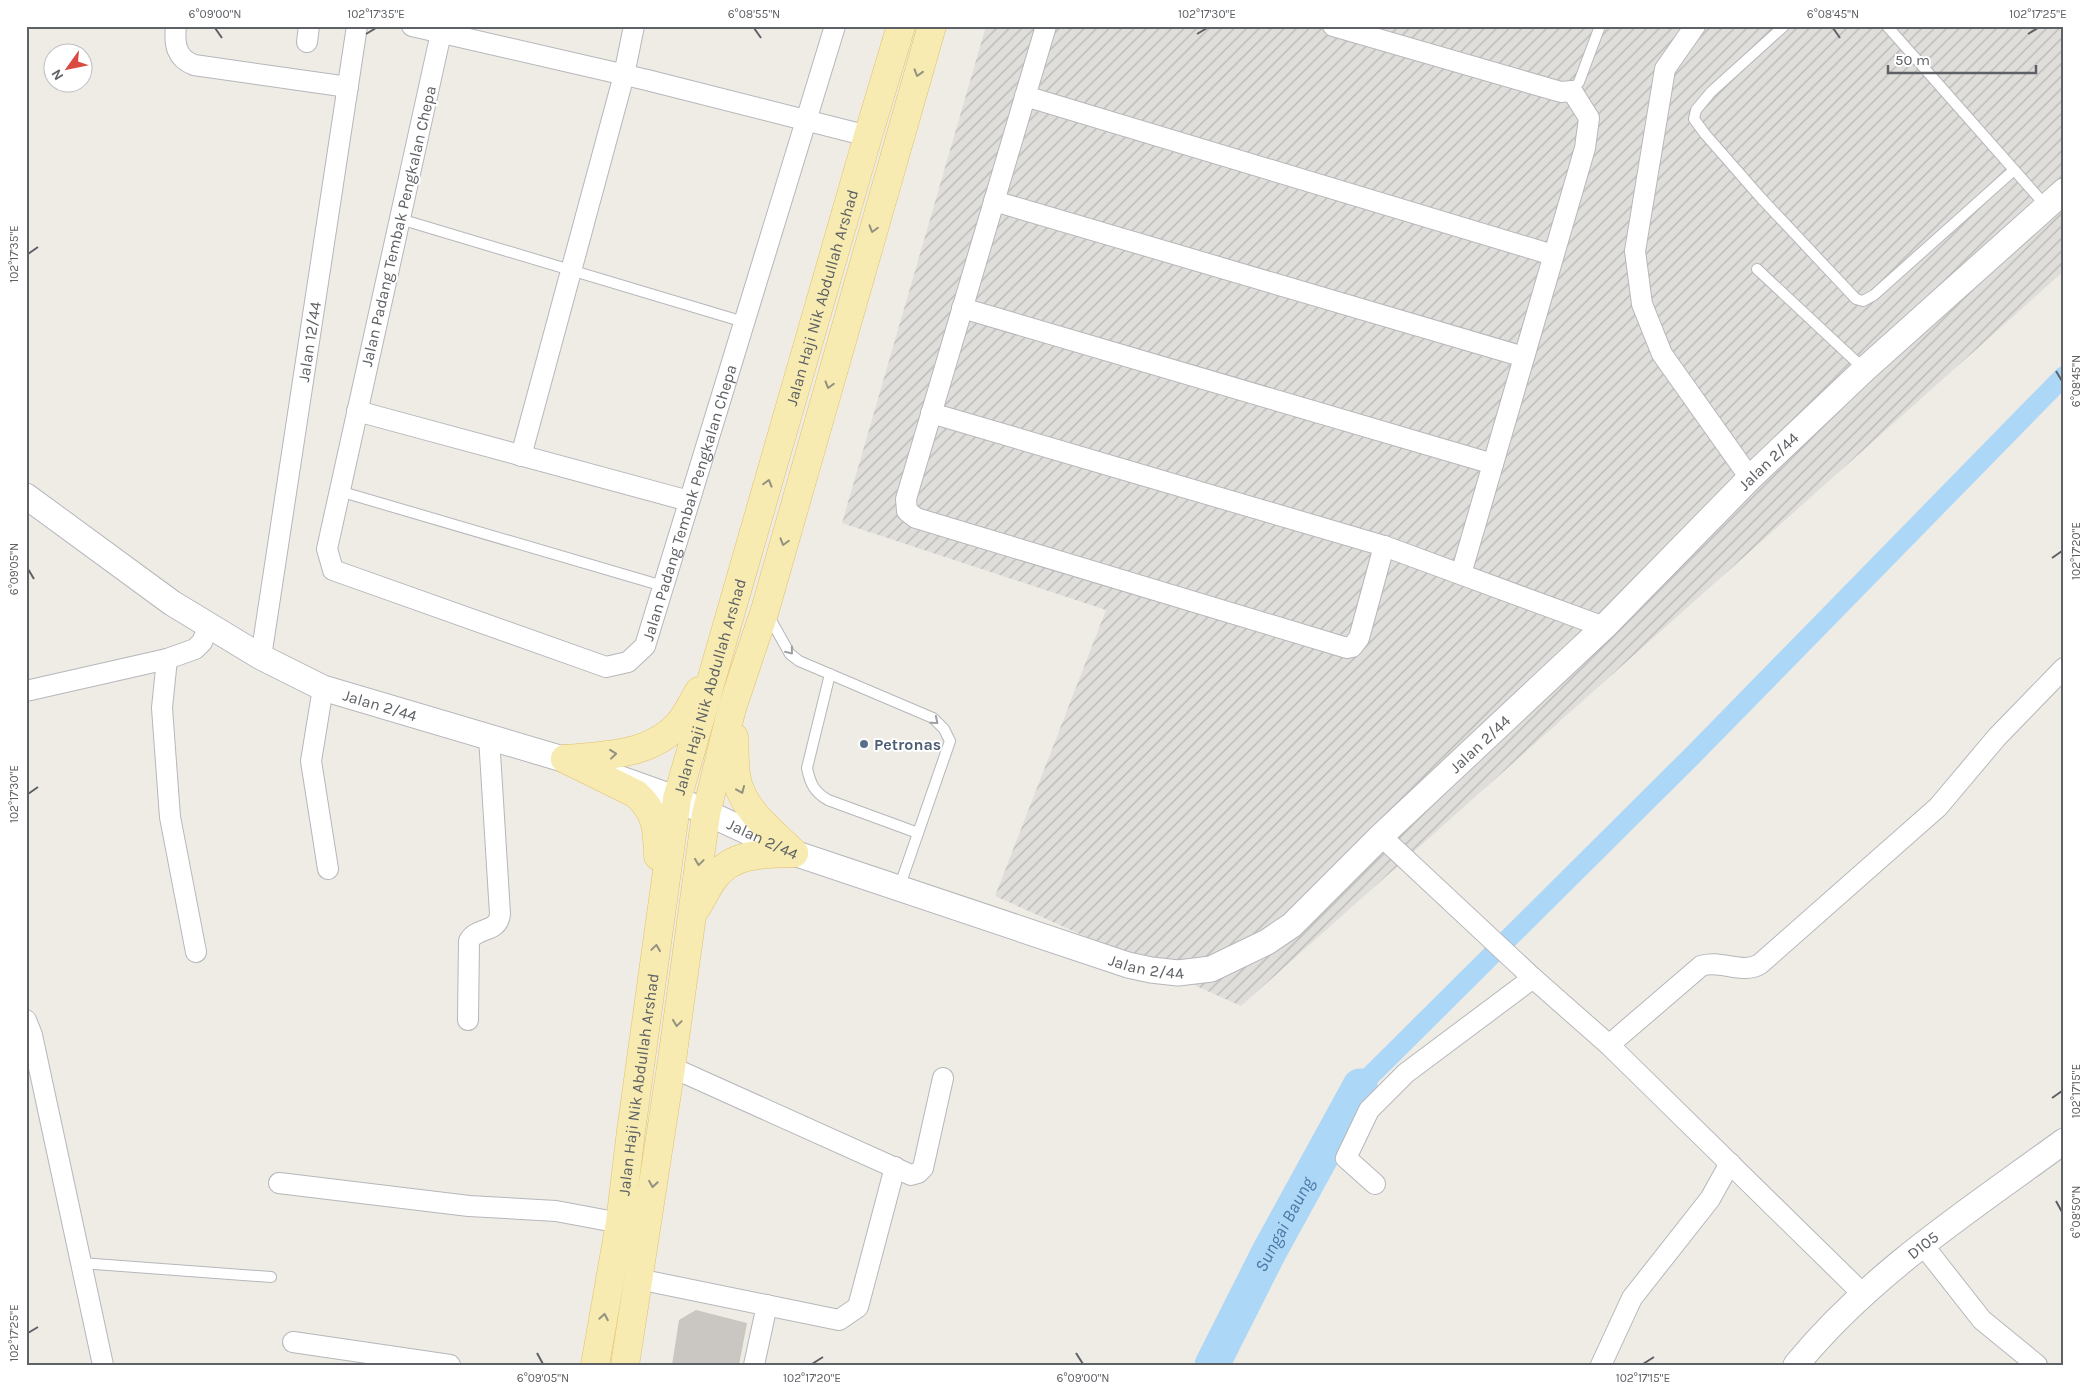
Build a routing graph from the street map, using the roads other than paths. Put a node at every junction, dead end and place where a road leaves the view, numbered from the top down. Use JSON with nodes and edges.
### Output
{"nodes":[{"id":1,"x":176,"y":26,"type":"edge"},
{"id":2,"x":357,"y":26,"type":"edge"},
{"id":3,"x":412,"y":26,"type":"edge"},
{"id":4,"x":634,"y":26,"type":"edge"},
{"id":5,"x":835,"y":26,"type":"edge"},
{"id":6,"x":902,"y":26,"type":"edge"},
{"id":7,"x":932,"y":26,"type":"edge"},
{"id":8,"x":1046,"y":26,"type":"edge"},
{"id":9,"x":1332,"y":26,"type":"edge"},
{"id":10,"x":1695,"y":26,"type":"edge"},
{"id":11,"x":1784,"y":26,"type":"edge"},
{"id":12,"x":1887,"y":26,"type":"edge"},
{"id":13,"x":1597,"y":27,"type":"edge"},
{"id":14,"x":441,"y":33,"type":"junction"},
{"id":15,"x":624,"y":75,"type":"junction"},
{"id":16,"x":348,"y":87,"type":"junction"},
{"id":17,"x":1572,"y":91,"type":"junction"},
{"id":18,"x":1025,"y":96,"type":"junction"},
{"id":19,"x":806,"y":121,"type":"junction"},
{"id":20,"x":868,"y":136,"type":"junction"},
{"id":21,"x":2014,"y":170,"type":"junction"},
{"id":22,"x":2055,"y":199,"type":"edge"},
{"id":23,"x":994,"y":201,"type":"junction"},
{"id":24,"x":400,"y":219,"type":"junction"},
{"id":25,"x":1554,"y":255,"type":"junction"},
{"id":26,"x":571,"y":270,"type":"junction"},
{"id":27,"x":1757,"y":270,"type":"dead end"},
{"id":28,"x":962,"y":308,"type":"junction"},
{"id":29,"x":744,"y":322,"type":"junction"},
{"id":30,"x":1524,"y":357,"type":"junction"},
{"id":31,"x":1865,"y":369,"type":"junction"},
{"id":32,"x":357,"y":411,"type":"junction"},
{"id":33,"x":931,"y":413,"type":"junction"},
{"id":34,"x":521,"y":456,"type":"junction"},
{"id":35,"x":1493,"y":464,"type":"junction"},
{"id":36,"x":1750,"y":478,"type":"junction"},
{"id":37,"x":340,"y":491,"type":"junction"},
{"id":38,"x":26,"y":496,"type":"edge"},
{"id":39,"x":689,"y":501,"type":"junction"},
{"id":40,"x":1384,"y":546,"type":"junction"},
{"id":41,"x":1461,"y":574,"type":"junction"},
{"id":42,"x":663,"y":586,"type":"junction"},
{"id":43,"x":765,"y":610,"type":"junction"},
{"id":44,"x":209,"y":626,"type":"junction"},
{"id":45,"x":1604,"y":627,"type":"junction"},
{"id":46,"x":261,"y":657,"type":"junction"},
{"id":47,"x":167,"y":659,"type":"junction"},
{"id":48,"x":716,"y":662,"type":"junction"},
{"id":49,"x":2064,"y":668,"type":"edge"},
{"id":50,"x":830,"y":674,"type":"junction"},
{"id":51,"x":323,"y":688,"type":"junction"},
{"id":52,"x":26,"y":691,"type":"edge"},
{"id":53,"x":732,"y":708,"type":"junction"},
{"id":54,"x":489,"y":736,"type":"junction"},
{"id":55,"x":565,"y":759,"type":"junction"},
{"id":56,"x":677,"y":799,"type":"junction"},
{"id":57,"x":706,"y":814,"type":"junction"},
{"id":58,"x":918,"y":833,"type":"junction"},
{"id":59,"x":1381,"y":836,"type":"junction"},
{"id":60,"x":794,"y":853,"type":"junction"},
{"id":61,"x":328,"y":870,"type":"dead end"},
{"id":62,"x":899,"y":888,"type":"junction"},
{"id":63,"x":661,"y":915,"type":"junction"},
{"id":64,"x":692,"y":916,"type":"junction"},
{"id":65,"x":196,"y":952,"type":"dead end"},
{"id":66,"x":1533,"y":978,"type":"junction"},
{"id":67,"x":26,"y":1020,"type":"edge"},
{"id":68,"x":468,"y":1020,"type":"dead end"},
{"id":69,"x":1610,"y":1045,"type":"junction"},
{"id":70,"x":671,"y":1067,"type":"junction"},
{"id":71,"x":943,"y":1078,"type":"dead end"},
{"id":72,"x":2064,"y":1141,"type":"edge"},
{"id":73,"x":1730,"y":1163,"type":"junction"},
{"id":74,"x":895,"y":1167,"type":"junction"},
{"id":75,"x":279,"y":1183,"type":"dead end"},
{"id":76,"x":1374,"y":1184,"type":"dead end"},
{"id":77,"x":620,"y":1222,"type":"junction"},
{"id":78,"x":1923,"y":1245,"type":"junction"},
{"id":79,"x":81,"y":1262,"type":"junction"},
{"id":80,"x":272,"y":1277,"type":"dead end"},
{"id":81,"x":638,"y":1279,"type":"junction"},
{"id":82,"x":1863,"y":1294,"type":"junction"},
{"id":83,"x":767,"y":1305,"type":"junction"},
{"id":84,"x":293,"y":1342,"type":"dead end"},
{"id":85,"x":102,"y":1365,"type":"edge"},
{"id":86,"x":450,"y":1365,"type":"edge"},
{"id":87,"x":595,"y":1365,"type":"edge"},
{"id":88,"x":626,"y":1365,"type":"edge"},
{"id":89,"x":754,"y":1365,"type":"edge"},
{"id":90,"x":1601,"y":1365,"type":"edge"},
{"id":91,"x":1796,"y":1365,"type":"edge"},
{"id":92,"x":2037,"y":1365,"type":"edge"}],
"edges":[{"from":1,"to":16,"type":"street"},
{"from":2,"to":16,"type":"street","name":"Jalan 12/44"},
{"from":3,"to":14,"type":"street"},
{"from":4,"to":15,"type":"street"},
{"from":5,"to":19,"type":"street","name":"Jalan Padang Tembak Pengkalan Chepa"},
{"from":6,"to":20,"type":"main road","name":"Jalan Haji Nik Abdullah Arshad"},
{"from":7,"to":43,"type":"main road","name":"Jalan Haji Nik Abdullah Arshad","one_way":true},
{"from":8,"to":18,"type":"street"},
{"from":9,"to":17,"type":"street"},
{"from":10,"to":36,"type":"street"},
{"from":11,"to":21,"type":"lane"},
{"from":12,"to":21,"type":"lane"},
{"from":13,"to":17,"type":"lane"},
{"from":14,"to":15,"type":"street"},
{"from":14,"to":24,"type":"street","name":"Jalan Padang Tembak Pengkalan Chepa"},
{"from":15,"to":19,"type":"street"},
{"from":15,"to":26,"type":"street"},
{"from":16,"to":46,"type":"street","name":"Jalan 12/44"},
{"from":17,"to":25,"type":"street"},
{"from":18,"to":23,"type":"street"},
{"from":18,"to":25,"type":"street"},
{"from":19,"to":20,"type":"street"},
{"from":19,"to":29,"type":"street","name":"Jalan Padang Tembak Pengkalan Chepa"},
{"from":48,"to":20,"type":"main road","name":"Jalan Haji Nik Abdullah Arshad","one_way":true},
{"from":21,"to":22,"type":"lane"},
{"from":22,"to":31,"type":"street","name":"Jalan 2/44"},
{"from":23,"to":28,"type":"street"},
{"from":23,"to":30,"type":"street"},
{"from":24,"to":26,"type":"lane"},
{"from":24,"to":32,"type":"street","name":"Jalan Padang Tembak Pengkalan Chepa"},
{"from":25,"to":30,"type":"street"},
{"from":26,"to":29,"type":"lane"},
{"from":26,"to":34,"type":"street"},
{"from":27,"to":31,"type":"lane"},
{"from":28,"to":33,"type":"street"},
{"from":28,"to":35,"type":"street"},
{"from":29,"to":39,"type":"street","name":"Jalan Padang Tembak Pengkalan Chepa"},
{"from":30,"to":35,"type":"street"},
{"from":31,"to":36,"type":"street","name":"Jalan 2/44"},
{"from":32,"to":34,"type":"street"},
{"from":32,"to":37,"type":"street","name":"Jalan Padang Tembak Pengkalan Chepa"},
{"from":33,"to":40,"type":"street"},
{"from":33,"to":40,"type":"street"},
{"from":34,"to":39,"type":"street"},
{"from":35,"to":41,"type":"street"},
{"from":36,"to":45,"type":"street","name":"Jalan 2/44"},
{"from":37,"to":42,"type":"lane"},
{"from":37,"to":42,"type":"street","name":"Jalan Padang Tembak Pengkalan Chepa"},
{"from":38,"to":44,"type":"street","name":"Jalan 2/44"},
{"from":39,"to":42,"type":"street","name":"Jalan Padang Tembak Pengkalan Chepa"},
{"from":40,"to":41,"type":"street"},
{"from":41,"to":45,"type":"street"},
{"from":43,"to":50,"type":"lane","one_way":true},
{"from":43,"to":53,"type":"main road","name":"Jalan Haji Nik Abdullah Arshad"},
{"from":44,"to":46,"type":"street","name":"Jalan 2/44"},
{"from":44,"to":47,"type":"street"},
{"from":45,"to":59,"type":"street","name":"Jalan 2/44"},
{"from":46,"to":51,"type":"street","name":"Jalan 2/44"},
{"from":47,"to":52,"type":"street"},
{"from":47,"to":65,"type":"street"},
{"from":55,"to":48,"type":"main road","one_way":true},
{"from":48,"to":56,"type":"main road","name":"Jalan Haji Nik Abdullah Arshad"},
{"from":49,"to":69,"type":"street"},
{"from":50,"to":58,"type":"lane"},
{"from":50,"to":58,"type":"lane","one_way":true},
{"from":51,"to":54,"type":"street","name":"Jalan 2/44"},
{"from":51,"to":61,"type":"street"},
{"from":53,"to":57,"type":"main road","name":"Jalan Haji Nik Abdullah Arshad"},
{"from":53,"to":60,"type":"main road","one_way":true},
{"from":54,"to":55,"type":"street","name":"Jalan 2/44"},
{"from":54,"to":68,"type":"street"},
{"from":55,"to":56,"type":"street","name":"Jalan 2/44"},
{"from":55,"to":63,"type":"main road"},
{"from":56,"to":57,"type":"street","name":"Jalan 2/44"},
{"from":56,"to":63,"type":"main road","name":"Jalan Haji Nik Abdullah Arshad"},
{"from":57,"to":60,"type":"street","name":"Jalan 2/44"},
{"from":57,"to":64,"type":"main road","name":"Jalan Haji Nik Abdullah Arshad","one_way":true},
{"from":58,"to":62,"type":"lane"},
{"from":59,"to":62,"type":"street","name":"Jalan 2/44"},
{"from":59,"to":66,"type":"street"},
{"from":60,"to":62,"type":"street","name":"Jalan 2/44"},
{"from":60,"to":64,"type":"main road"},
{"from":77,"to":63,"type":"main road","name":"Jalan Haji Nik Abdullah Arshad","one_way":true},
{"from":64,"to":70,"type":"main road","name":"Jalan Haji Nik Abdullah Arshad","one_way":true},
{"from":66,"to":69,"type":"street"},
{"from":66,"to":76,"type":"street"},
{"from":67,"to":79,"type":"street"},
{"from":69,"to":73,"type":"street"},
{"from":70,"to":74,"type":"street"},
{"from":70,"to":81,"type":"main road","name":"Jalan Haji Nik Abdullah Arshad","one_way":true},
{"from":71,"to":74,"type":"street"},
{"from":72,"to":78,"type":"street","name":"D105"},
{"from":73,"to":82,"type":"street"},
{"from":73,"to":90,"type":"street"},
{"from":74,"to":83,"type":"street"},
{"from":75,"to":77,"type":"street"},
{"from":87,"to":77,"type":"main road","name":"Jalan Haji Nik Abdullah Arshad","one_way":true},
{"from":78,"to":82,"type":"street","name":"D105"},
{"from":78,"to":92,"type":"street"},
{"from":79,"to":80,"type":"lane"},
{"from":79,"to":85,"type":"street"},
{"from":81,"to":83,"type":"street"},
{"from":81,"to":88,"type":"main road","name":"Jalan Haji Nik Abdullah Arshad"},
{"from":82,"to":91,"type":"street","name":"D105"},
{"from":83,"to":89,"type":"street"},
{"from":84,"to":86,"type":"street"}]}
